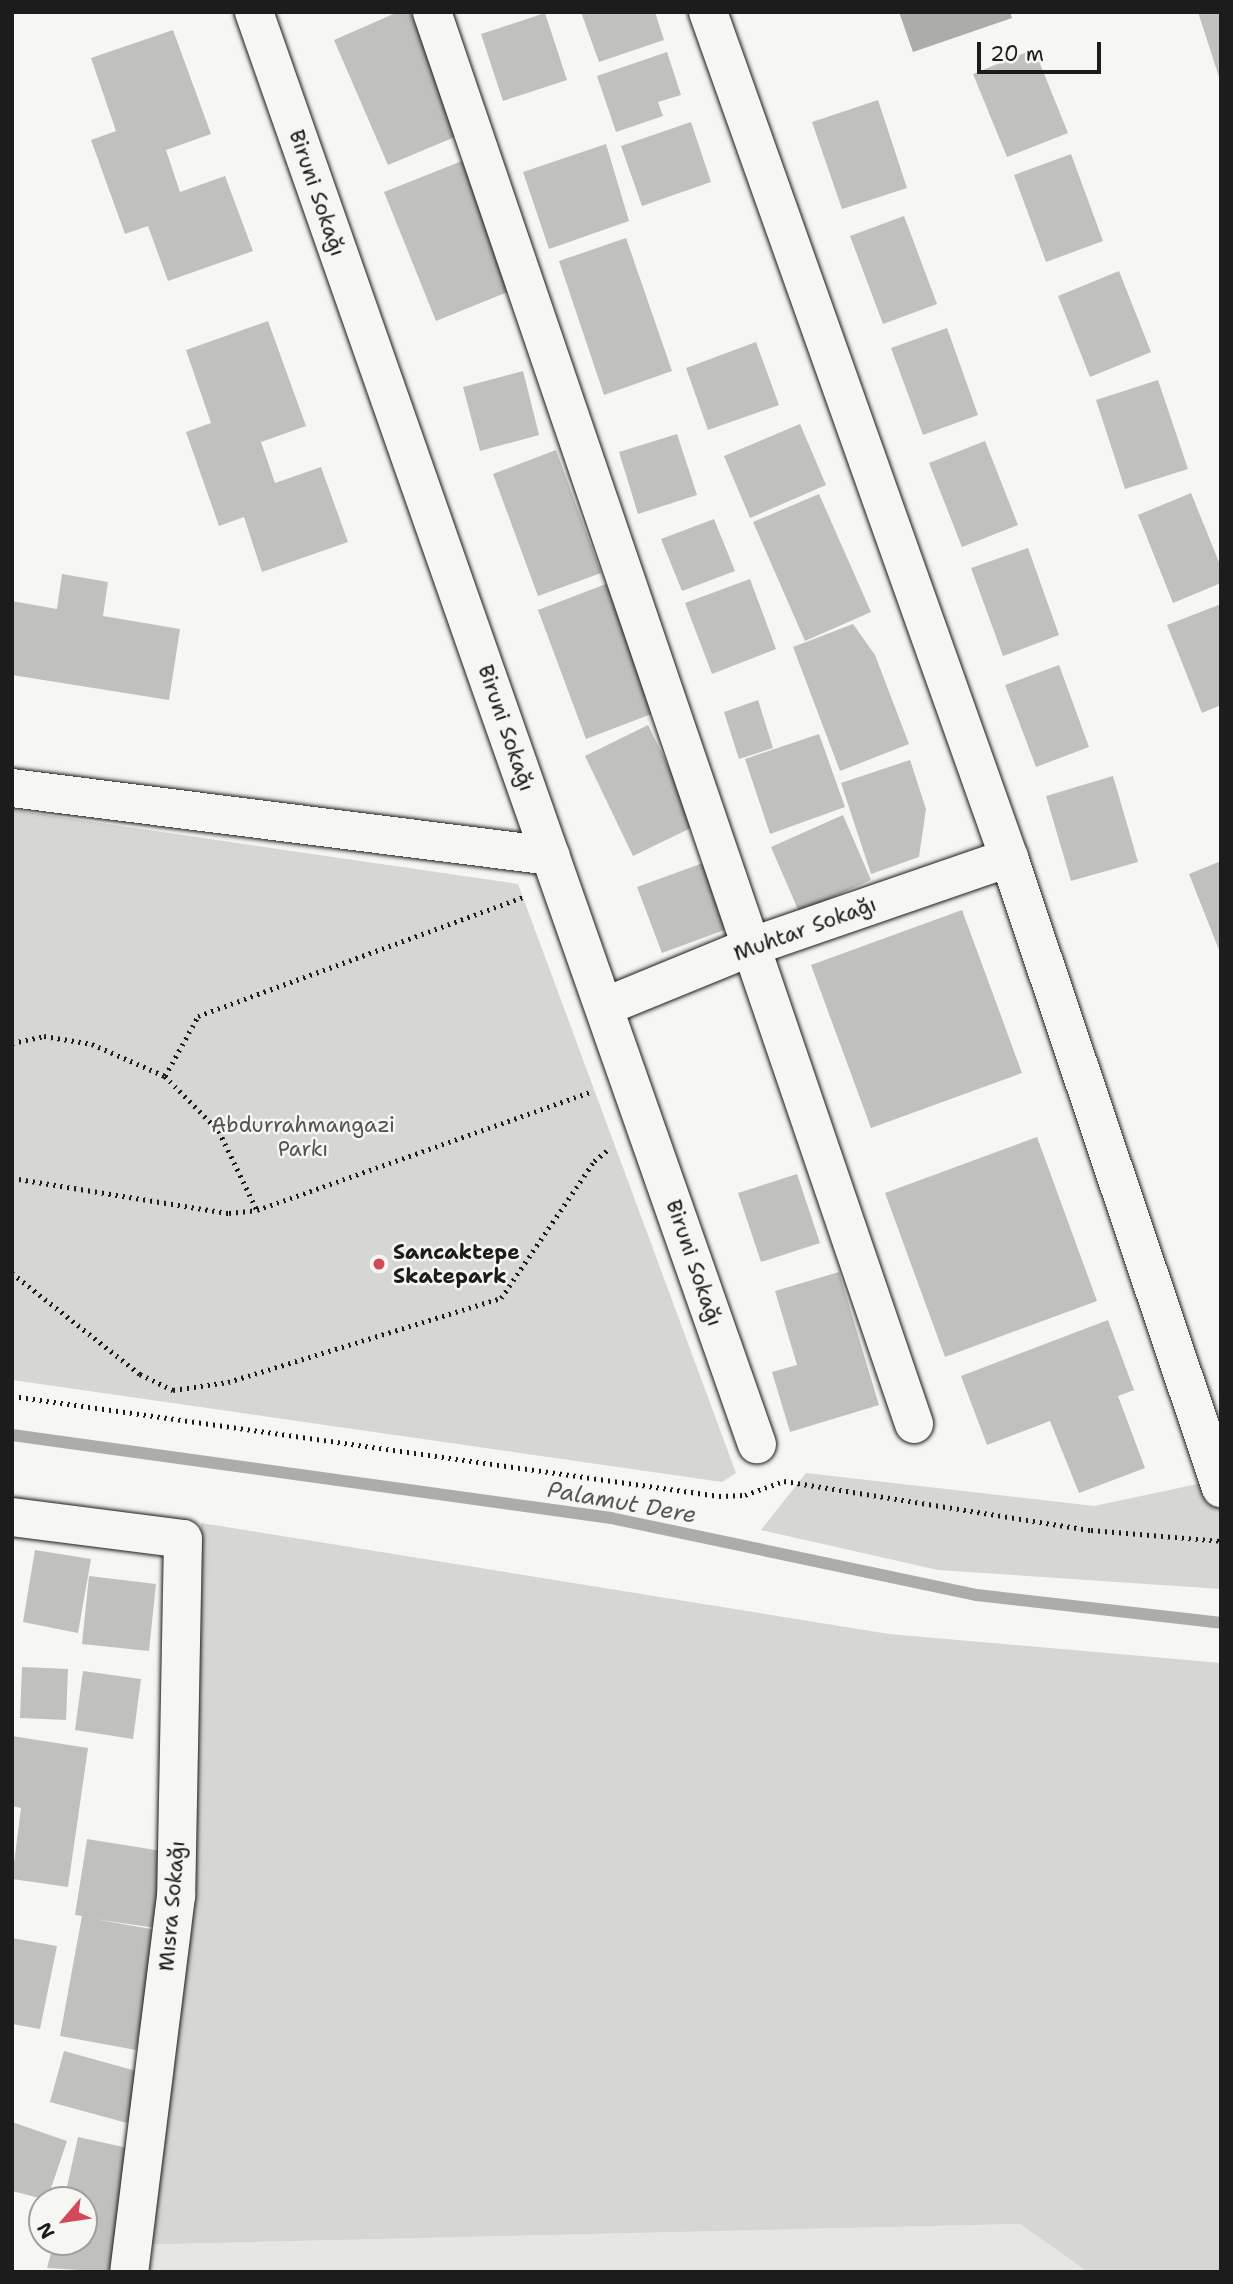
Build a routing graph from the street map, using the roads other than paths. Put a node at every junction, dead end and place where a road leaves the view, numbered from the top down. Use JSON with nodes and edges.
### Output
{"nodes":[{"id":1,"x":254,"y":12,"type":"edge"},
{"id":2,"x":432,"y":12,"type":"edge"},
{"id":3,"x":708,"y":12,"type":"edge"},
{"id":4,"x":12,"y":788,"type":"edge"},
{"id":5,"x":1009,"y":859,"type":"junction"},
{"id":6,"x":555,"y":870,"type":"junction"},
{"id":7,"x":753,"y":946,"type":"junction"},
{"id":8,"x":604,"y":1007,"type":"junction"},
{"id":9,"x":914,"y":1424,"type":"dead end"},
{"id":10,"x":757,"y":1444,"type":"dead end"},
{"id":11,"x":1221,"y":1488,"type":"edge"},
{"id":12,"x":12,"y":1517,"type":"edge"},
{"id":13,"x":129,"y":2272,"type":"edge"}],
"edges":[{"from":1,"to":6,"type":"street","name":"Biruni Sokağı"},
{"from":2,"to":7,"type":"street"},
{"from":3,"to":5,"type":"street"},
{"from":4,"to":6,"type":"street"},
{"from":5,"to":7,"type":"street","name":"Muhtar Sokağı"},
{"from":5,"to":11,"type":"street"},
{"from":6,"to":8,"type":"street","name":"Biruni Sokağı"},
{"from":7,"to":8,"type":"street","name":"Muhtar Sokağı"},
{"from":7,"to":9,"type":"street"},
{"from":8,"to":10,"type":"street","name":"Biruni Sokağı"},
{"from":12,"to":13,"type":"street","name":"Mısra Sokağı"}]}
